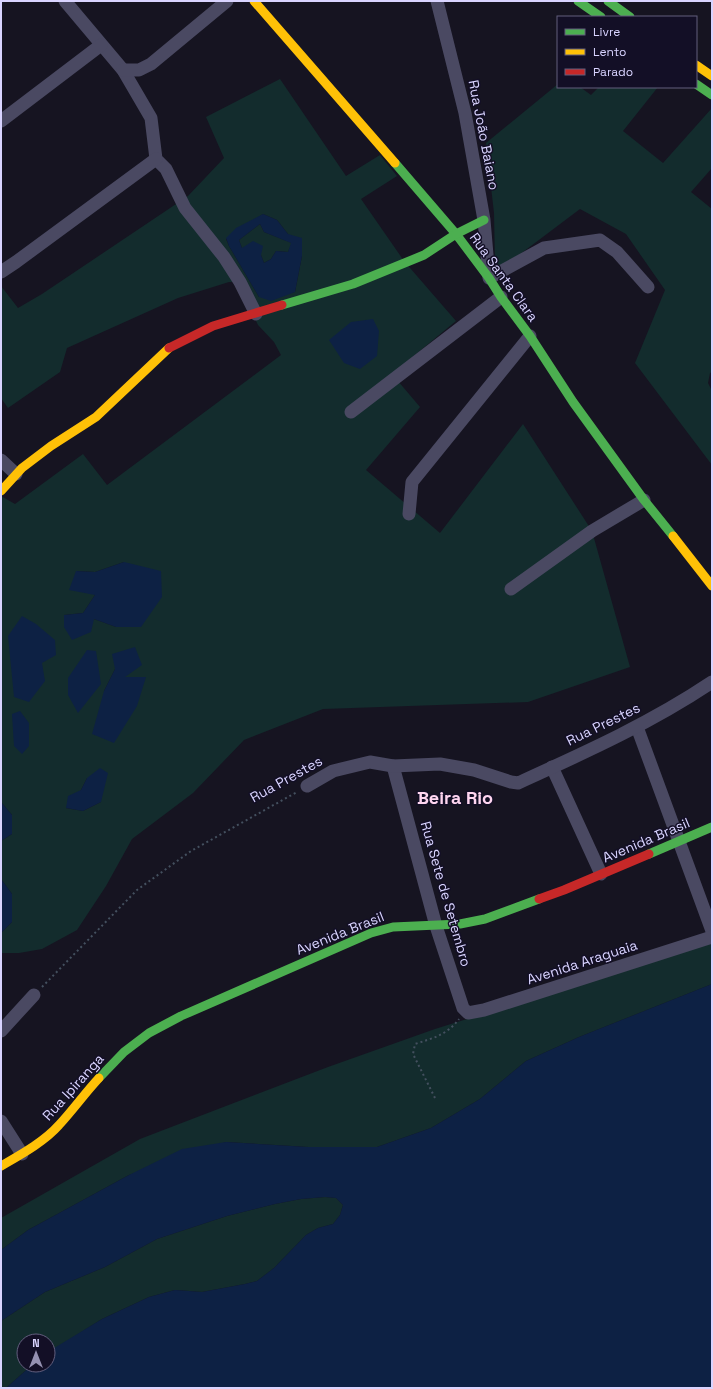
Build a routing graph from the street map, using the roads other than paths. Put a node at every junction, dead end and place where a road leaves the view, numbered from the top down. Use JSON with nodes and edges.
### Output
{"nodes":[{"id":1,"x":65,"y":1,"type":"edge"},
{"id":2,"x":227,"y":1,"type":"edge"},
{"id":3,"x":254,"y":1,"type":"edge"},
{"id":4,"x":437,"y":1,"type":"edge"},
{"id":5,"x":578,"y":1,"type":"edge"},
{"id":6,"x":608,"y":1,"type":"edge"},
{"id":7,"x":600,"y":16,"type":"edge"},
{"id":8,"x":629,"y":16,"type":"edge"},
{"id":9,"x":101,"y":45,"type":"junction"},
{"id":10,"x":123,"y":70,"type":"junction"},
{"id":11,"x":698,"y":70,"type":"edge"},
{"id":12,"x":712,"y":76,"type":"edge"},
{"id":13,"x":697,"y":85,"type":"edge"},
{"id":14,"x":712,"y":95,"type":"edge"},
{"id":15,"x":2,"y":119,"type":"edge"},
{"id":16,"x":156,"y":159,"type":"junction"},
{"id":17,"x":484,"y":220,"type":"junction"},
{"id":18,"x":456,"y":234,"type":"junction"},
{"id":19,"x":1,"y":272,"type":"edge"},
{"id":20,"x":489,"y":278,"type":"junction"},
{"id":21,"x":648,"y":287,"type":"dead end"},
{"id":22,"x":501,"y":297,"type":"junction"},
{"id":23,"x":256,"y":314,"type":"junction"},
{"id":24,"x":530,"y":336,"type":"junction"},
{"id":25,"x":351,"y":412,"type":"dead end"},
{"id":26,"x":1,"y":460,"type":"edge"},
{"id":27,"x":16,"y":474,"type":"junction"},
{"id":28,"x":1,"y":492,"type":"edge"},
{"id":29,"x":644,"y":500,"type":"junction"},
{"id":30,"x":409,"y":514,"type":"dead end"},
{"id":31,"x":712,"y":586,"type":"edge"},
{"id":32,"x":511,"y":589,"type":"dead end"},
{"id":33,"x":712,"y":682,"type":"edge"},
{"id":34,"x":637,"y":727,"type":"junction"},
{"id":35,"x":393,"y":766,"type":"junction"},
{"id":36,"x":552,"y":767,"type":"junction"},
{"id":37,"x":307,"y":786,"type":"road end"},
{"id":38,"x":712,"y":827,"type":"edge"},
{"id":39,"x":678,"y":842,"type":"junction"},
{"id":40,"x":601,"y":874,"type":"junction"},
{"id":41,"x":436,"y":926,"type":"junction"},
{"id":42,"x":712,"y":931,"type":"edge"},
{"id":43,"x":712,"y":937,"type":"edge"},
{"id":44,"x":34,"y":996,"type":"road end"},
{"id":45,"x":463,"y":1008,"type":"joint"},
{"id":46,"x":1,"y":1031,"type":"edge"},
{"id":47,"x":124,"y":1052,"type":"joint"},
{"id":48,"x":1,"y":1121,"type":"edge"},
{"id":49,"x":22,"y":1154,"type":"junction"},
{"id":50,"x":1,"y":1166,"type":"edge"}],
"edges":[{"from":1,"to":9,"type":"street"},
{"from":2,"to":10,"type":"street"},
{"from":3,"to":18,"type":"street","name":"Rua Santa Clara"},
{"from":4,"to":17,"type":"street","name":"Rua João Baiano"},
{"from":5,"to":7,"type":"street"},
{"from":6,"to":8,"type":"street"},
{"from":9,"to":10,"type":"street"},
{"from":9,"to":15,"type":"street"},
{"from":10,"to":16,"type":"street"},
{"from":11,"to":12,"type":"street"},
{"from":13,"to":14,"type":"street"},
{"from":16,"to":19,"type":"street"},
{"from":16,"to":23,"type":"street"},
{"from":17,"to":18,"type":"street"},
{"from":17,"to":20,"type":"street","name":"Rua João Baiano"},
{"from":18,"to":20,"type":"street","name":"Rua Santa Clara"},
{"from":18,"to":23,"type":"street"},
{"from":20,"to":21,"type":"street"},
{"from":20,"to":22,"type":"street","name":"Rua Santa Clara"},
{"from":22,"to":24,"type":"street","name":"Rua Santa Clara"},
{"from":22,"to":25,"type":"street"},
{"from":23,"to":27,"type":"street"},
{"from":24,"to":29,"type":"street","name":"Rua Santa Clara"},
{"from":24,"to":30,"type":"street"},
{"from":26,"to":27,"type":"street"},
{"from":27,"to":28,"type":"street"},
{"from":29,"to":31,"type":"street","name":"Rua Santa Clara"},
{"from":29,"to":32,"type":"street"},
{"from":33,"to":34,"type":"street","name":"Rua Prestes"},
{"from":34,"to":36,"type":"street","name":"Rua Prestes"},
{"from":34,"to":39,"type":"street"},
{"from":35,"to":36,"type":"street","name":"Rua Prestes"},
{"from":35,"to":37,"type":"street","name":"Rua Prestes"},
{"from":35,"to":41,"type":"street","name":"Rua Sete de Setembro"},
{"from":36,"to":40,"type":"street"},
{"from":38,"to":39,"type":"street","name":"Avenida Brasil"},
{"from":39,"to":40,"type":"street","name":"Avenida Brasil"},
{"from":39,"to":42,"type":"street"},
{"from":40,"to":41,"type":"street","name":"Avenida Brasil"},
{"from":41,"to":45,"type":"street","name":"Rua Sete de Setembro"},
{"from":41,"to":47,"type":"street","name":"Avenida Brasil"},
{"from":43,"to":45,"type":"street","name":"Avenida Araguaia"},
{"from":44,"to":46,"type":"street"},
{"from":47,"to":49,"type":"street","name":"Rua Ipiranga"},
{"from":48,"to":49,"type":"street"},
{"from":49,"to":50,"type":"street","name":"Rua Ipiranga"}]}
